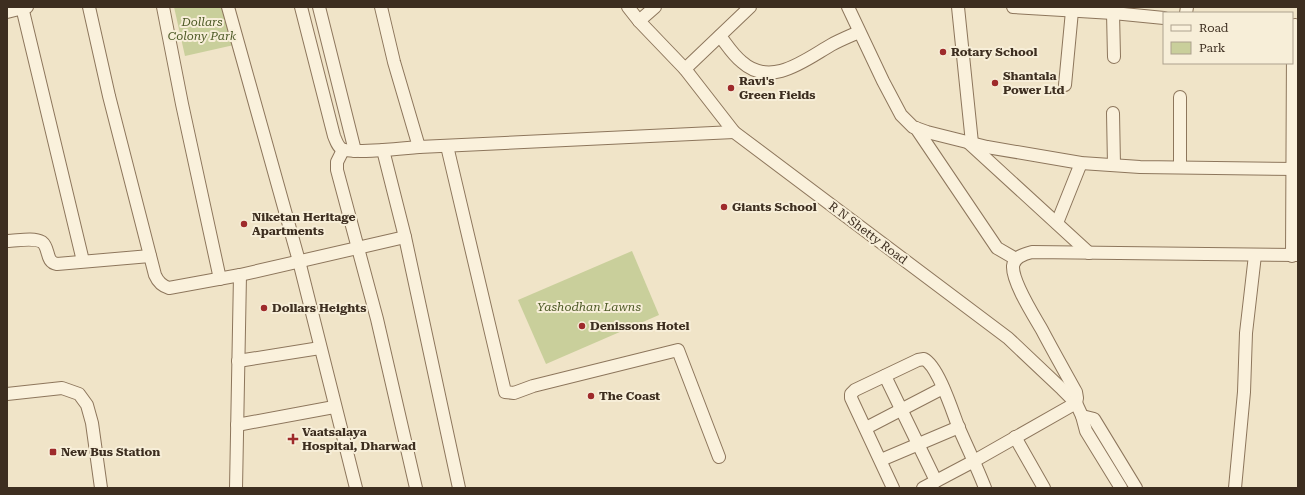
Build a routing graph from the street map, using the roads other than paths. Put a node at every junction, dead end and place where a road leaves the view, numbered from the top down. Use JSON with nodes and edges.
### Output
{"nodes":[{"id":1,"x":24,"y":7,"type":"edge"},
{"id":2,"x":89,"y":7,"type":"edge"},
{"id":3,"x":163,"y":7,"type":"edge"},
{"id":4,"x":228,"y":7,"type":"edge"},
{"id":5,"x":301,"y":7,"type":"edge"},
{"id":6,"x":318,"y":7,"type":"edge"},
{"id":7,"x":381,"y":7,"type":"edge"},
{"id":8,"x":628,"y":7,"type":"edge"},
{"id":9,"x":655,"y":7,"type":"edge"},
{"id":10,"x":750,"y":7,"type":"edge"},
{"id":11,"x":848,"y":7,"type":"edge"},
{"id":12,"x":958,"y":7,"type":"edge"},
{"id":13,"x":1013,"y":7,"type":"edge"},
{"id":14,"x":1037,"y":8,"type":"edge"},
{"id":15,"x":1071,"y":9,"type":"edge"},
{"id":16,"x":1100,"y":10,"type":"edge"},
{"id":17,"x":1135,"y":11,"type":"edge"},
{"id":18,"x":7,"y":12,"type":"edge"},
{"id":19,"x":1113,"y":13,"type":"junction"},
{"id":20,"x":1163,"y":18,"type":"edge"},
{"id":21,"x":639,"y":21,"type":"junction"},
{"id":22,"x":1295,"y":24,"type":"edge"},
{"id":23,"x":859,"y":32,"type":"junction"},
{"id":24,"x":720,"y":36,"type":"junction"},
{"id":25,"x":1293,"y":41,"type":"edge"},
{"id":26,"x":1114,"y":57,"type":"dead end"},
{"id":27,"x":1293,"y":64,"type":"edge"},
{"id":28,"x":685,"y":69,"type":"junction"},
{"id":29,"x":1065,"y":84,"type":"dead end"},
{"id":30,"x":1180,"y":97,"type":"dead end"},
{"id":31,"x":1295,"y":101,"type":"edge"},
{"id":32,"x":1113,"y":113,"type":"dead end"},
{"id":33,"x":916,"y":128,"type":"junction"},
{"id":34,"x":734,"y":132,"type":"junction"},
{"id":35,"x":970,"y":142,"type":"junction"},
{"id":36,"x":447,"y":146,"type":"junction"},
{"id":37,"x":419,"y":147,"type":"junction"},
{"id":38,"x":349,"y":150,"type":"junction"},
{"id":39,"x":383,"y":150,"type":"junction"},
{"id":40,"x":1081,"y":163,"type":"junction"},
{"id":41,"x":1114,"y":165,"type":"junction"},
{"id":42,"x":1180,"y":167,"type":"junction"},
{"id":43,"x":1295,"y":169,"type":"edge"},
{"id":44,"x":1057,"y":223,"type":"junction"},
{"id":45,"x":405,"y":237,"type":"junction"},
{"id":46,"x":7,"y":241,"type":"edge"},
{"id":47,"x":357,"y":247,"type":"junction"},
{"id":48,"x":1089,"y":252,"type":"junction"},
{"id":49,"x":1255,"y":255,"type":"junction"},
{"id":50,"x":1295,"y":255,"type":"edge"},
{"id":51,"x":150,"y":256,"type":"junction"},
{"id":52,"x":1016,"y":259,"type":"junction"},
{"id":53,"x":83,"y":261,"type":"junction"},
{"id":54,"x":299,"y":262,"type":"junction"},
{"id":55,"x":240,"y":275,"type":"junction"},
{"id":56,"x":220,"y":279,"type":"junction"},
{"id":57,"x":320,"y":348,"type":"junction"},
{"id":58,"x":238,"y":361,"type":"junction"},
{"id":59,"x":885,"y":376,"type":"junction"},
{"id":60,"x":943,"y":388,"type":"junction"},
{"id":61,"x":7,"y":394,"type":"edge"},
{"id":62,"x":1076,"y":404,"type":"junction"},
{"id":63,"x":334,"y":407,"type":"junction"},
{"id":64,"x":901,"y":410,"type":"junction"},
{"id":65,"x":1082,"y":416,"type":"junction"},
{"id":66,"x":237,"y":424,"type":"junction"},
{"id":67,"x":959,"y":427,"type":"junction"},
{"id":68,"x":866,"y":428,"type":"junction"},
{"id":69,"x":1015,"y":437,"type":"junction"},
{"id":70,"x":918,"y":444,"type":"junction"},
{"id":71,"x":719,"y":457,"type":"dead end"},
{"id":72,"x":881,"y":460,"type":"junction"},
{"id":73,"x":974,"y":461,"type":"junction"},
{"id":74,"x":936,"y":481,"type":"junction"},
{"id":75,"x":101,"y":488,"type":"edge"},
{"id":76,"x":236,"y":488,"type":"edge"},
{"id":77,"x":356,"y":488,"type":"edge"},
{"id":78,"x":416,"y":488,"type":"edge"},
{"id":79,"x":459,"y":488,"type":"edge"},
{"id":80,"x":893,"y":488,"type":"edge"},
{"id":81,"x":923,"y":488,"type":"edge"},
{"id":82,"x":985,"y":488,"type":"edge"},
{"id":83,"x":1044,"y":488,"type":"edge"},
{"id":84,"x":1121,"y":488,"type":"edge"},
{"id":85,"x":1136,"y":488,"type":"edge"},
{"id":86,"x":1235,"y":488,"type":"edge"}],
"edges":[{"from":1,"to":18,"type":"street"},
{"from":1,"to":53,"type":"street"},
{"from":2,"to":51,"type":"street"},
{"from":3,"to":56,"type":"street"},
{"from":4,"to":54,"type":"street"},
{"from":5,"to":38,"type":"street"},
{"from":6,"to":38,"type":"street"},
{"from":7,"to":37,"type":"street"},
{"from":8,"to":21,"type":"street","name":"R N Shetty Road"},
{"from":9,"to":21,"type":"street"},
{"from":10,"to":24,"type":"street"},
{"from":11,"to":23,"type":"street"},
{"from":12,"to":35,"type":"street"},
{"from":13,"to":14,"type":"street"},
{"from":14,"to":15,"type":"street"},
{"from":15,"to":16,"type":"street"},
{"from":15,"to":29,"type":"street"},
{"from":16,"to":19,"type":"street"},
{"from":17,"to":19,"type":"street"},
{"from":17,"to":20,"type":"street"},
{"from":19,"to":26,"type":"street"},
{"from":21,"to":28,"type":"street","name":"R N Shetty Road"},
{"from":22,"to":25,"type":"street"},
{"from":23,"to":24,"type":"street"},
{"from":23,"to":33,"type":"street"},
{"from":24,"to":28,"type":"street"},
{"from":27,"to":31,"type":"street"},
{"from":28,"to":34,"type":"street","name":"R N Shetty Road"},
{"from":30,"to":42,"type":"street"},
{"from":31,"to":43,"type":"street"},
{"from":32,"to":41,"type":"street"},
{"from":33,"to":35,"type":"street"},
{"from":33,"to":52,"type":"street"},
{"from":34,"to":36,"type":"street"},
{"from":34,"to":62,"type":"street","name":"R N Shetty Road"},
{"from":35,"to":40,"type":"street"},
{"from":35,"to":44,"type":"street"},
{"from":36,"to":37,"type":"street"},
{"from":36,"to":71,"type":"street"},
{"from":37,"to":39,"type":"street"},
{"from":38,"to":39,"type":"street"},
{"from":38,"to":47,"type":"street"},
{"from":39,"to":45,"type":"street"},
{"from":40,"to":41,"type":"street"},
{"from":40,"to":44,"type":"street"},
{"from":41,"to":42,"type":"street"},
{"from":42,"to":43,"type":"street"},
{"from":43,"to":50,"type":"street"},
{"from":44,"to":48,"type":"street"},
{"from":45,"to":47,"type":"street"},
{"from":45,"to":79,"type":"street"},
{"from":46,"to":53,"type":"street"},
{"from":47,"to":54,"type":"street"},
{"from":47,"to":78,"type":"street"},
{"from":48,"to":49,"type":"street"},
{"from":48,"to":52,"type":"street"},
{"from":49,"to":50,"type":"street"},
{"from":49,"to":86,"type":"street"},
{"from":51,"to":53,"type":"street"},
{"from":51,"to":56,"type":"street"},
{"from":52,"to":62,"type":"street"},
{"from":54,"to":55,"type":"street"},
{"from":54,"to":57,"type":"street"},
{"from":55,"to":56,"type":"street"},
{"from":55,"to":58,"type":"street"},
{"from":57,"to":58,"type":"street"},
{"from":57,"to":63,"type":"street"},
{"from":58,"to":66,"type":"street"},
{"from":59,"to":60,"type":"street"},
{"from":59,"to":64,"type":"street"},
{"from":59,"to":68,"type":"street"},
{"from":60,"to":64,"type":"street"},
{"from":60,"to":67,"type":"street"},
{"from":61,"to":75,"type":"street"},
{"from":62,"to":65,"type":"street","name":"R N Shetty Road"},
{"from":62,"to":69,"type":"street"},
{"from":63,"to":66,"type":"street"},
{"from":63,"to":77,"type":"street"},
{"from":64,"to":68,"type":"street"},
{"from":64,"to":70,"type":"street"},
{"from":65,"to":84,"type":"street","name":"R N Shetty Road"},
{"from":65,"to":85,"type":"street"},
{"from":66,"to":76,"type":"street"},
{"from":67,"to":70,"type":"street"},
{"from":67,"to":73,"type":"street"},
{"from":68,"to":72,"type":"street"},
{"from":69,"to":73,"type":"street"},
{"from":69,"to":83,"type":"street"},
{"from":70,"to":72,"type":"street"},
{"from":70,"to":74,"type":"street"},
{"from":72,"to":80,"type":"street"},
{"from":73,"to":74,"type":"street"},
{"from":73,"to":82,"type":"street"},
{"from":74,"to":81,"type":"street"}]}
